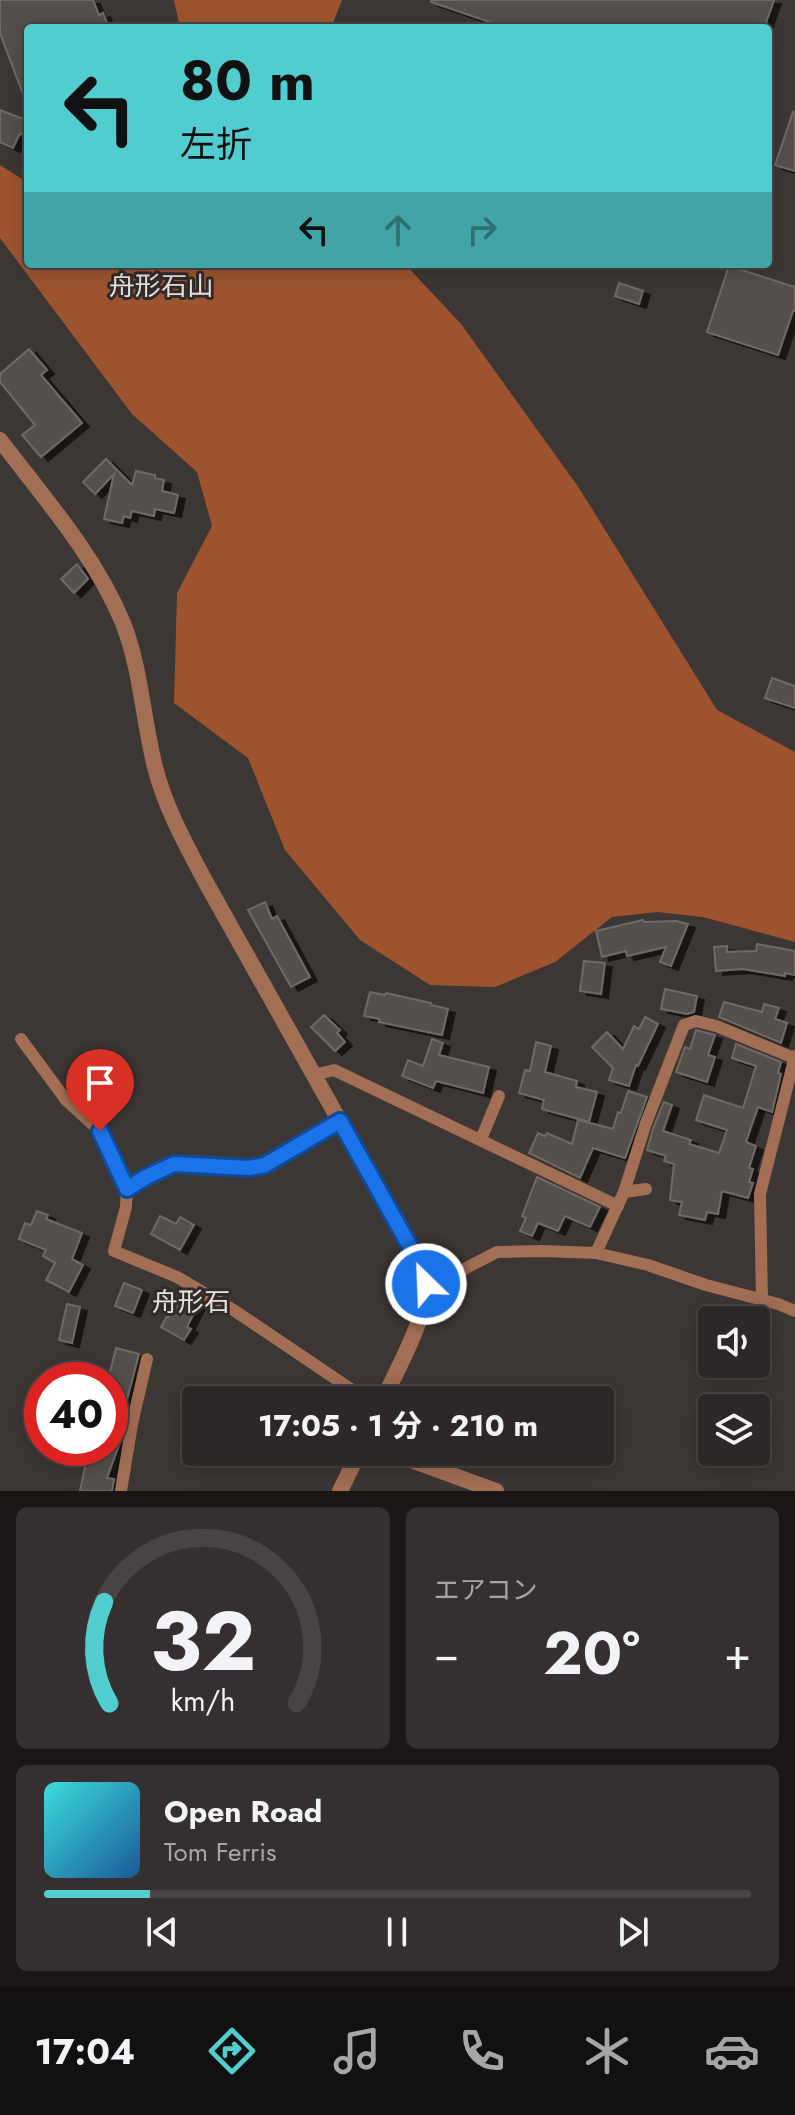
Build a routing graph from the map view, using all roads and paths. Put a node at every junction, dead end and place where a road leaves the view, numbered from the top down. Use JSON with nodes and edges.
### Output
{"nodes":[{"id":1,"x":0,"y":440,"type":"edge"},
{"id":2,"x":21,"y":1039,"type":"dead end"},
{"id":3,"x":795,"y":1057,"type":"edge"},
{"id":4,"x":314,"y":1075,"type":"junction"},
{"id":5,"x":499,"y":1096,"type":"dead end"},
{"id":6,"x":340,"y":1121,"type":"junction"},
{"id":7,"x":481,"y":1139,"type":"junction"},
{"id":8,"x":127,"y":1189,"type":"junction"},
{"id":9,"x":646,"y":1189,"type":"dead end"},
{"id":10,"x":624,"y":1192,"type":"junction"},
{"id":11,"x":618,"y":1206,"type":"junction"},
{"id":12,"x":596,"y":1253,"type":"junction"},
{"id":13,"x":425,"y":1298,"type":"junction"},
{"id":14,"x":762,"y":1301,"type":"junction"},
{"id":15,"x":795,"y":1311,"type":"edge"},
{"id":16,"x":147,"y":1359,"type":"dead end"},
{"id":17,"x":346,"y":1386,"type":"edge"},
{"id":18,"x":390,"y":1386,"type":"edge"},
{"id":19,"x":352,"y":1466,"type":"edge"},
{"id":20,"x":427,"y":1466,"type":"edge"},
{"id":21,"x":121,"y":1491,"type":"edge"},
{"id":22,"x":340,"y":1491,"type":"edge"},
{"id":23,"x":496,"y":1491,"type":"edge"}],
"edges":[{"from":1,"to":4,"type":"street"},
{"from":2,"to":8,"type":"street"},
{"from":3,"to":10,"type":"street"},
{"from":3,"to":14,"type":"street"},
{"from":4,"to":6,"type":"street"},
{"from":4,"to":7,"type":"street"},
{"from":5,"to":7,"type":"street"},
{"from":6,"to":8,"type":"street"},
{"from":6,"to":13,"type":"street"},
{"from":7,"to":11,"type":"street"},
{"from":8,"to":17,"type":"street"},
{"from":9,"to":10,"type":"street"},
{"from":10,"to":11,"type":"street"},
{"from":11,"to":12,"type":"street"},
{"from":12,"to":13,"type":"street"},
{"from":12,"to":14,"type":"street"},
{"from":13,"to":18,"type":"street"},
{"from":14,"to":15,"type":"street"},
{"from":16,"to":21,"type":"street"},
{"from":19,"to":22,"type":"street"},
{"from":20,"to":23,"type":"street"}]}
